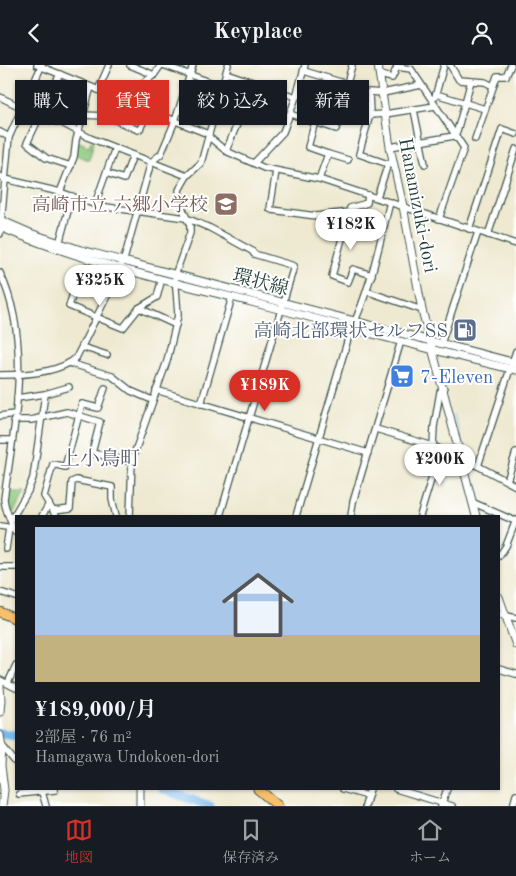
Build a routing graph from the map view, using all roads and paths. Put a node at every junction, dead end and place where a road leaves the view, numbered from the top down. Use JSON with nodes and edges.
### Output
{"nodes":[{"id":1,"x":108,"y":65,"type":"edge"},
{"id":2,"x":130,"y":65,"type":"edge"},
{"id":3,"x":162,"y":65,"type":"edge"},
{"id":4,"x":193,"y":65,"type":"edge"},
{"id":5,"x":228,"y":65,"type":"edge"},
{"id":6,"x":352,"y":65,"type":"edge"},
{"id":7,"x":378,"y":65,"type":"edge"},
{"id":8,"x":444,"y":65,"type":"edge"},
{"id":9,"x":450,"y":65,"type":"edge"},
{"id":10,"x":511,"y":65,"type":"edge"},
{"id":11,"x":40,"y":66,"type":"edge"},
{"id":12,"x":413,"y":67,"type":"edge"},
{"id":13,"x":304,"y":68,"type":"edge"},
{"id":14,"x":226,"y":73,"type":"junction"},
{"id":15,"x":60,"y":75,"type":"junction"},
{"id":16,"x":154,"y":75,"type":"junction"},
{"id":17,"x":190,"y":75,"type":"junction"},
{"id":18,"x":380,"y":75,"type":"junction"},
{"id":19,"x":35,"y":80,"type":"edge"},
{"id":20,"x":58,"y":80,"type":"edge"},
{"id":21,"x":102,"y":80,"type":"edge"},
{"id":22,"x":147,"y":80,"type":"edge"},
{"id":23,"x":188,"y":80,"type":"edge"},
{"id":24,"x":203,"y":80,"type":"edge"},
{"id":25,"x":224,"y":80,"type":"edge"},
{"id":26,"x":246,"y":80,"type":"edge"},
{"id":27,"x":336,"y":80,"type":"edge"},
{"id":28,"x":348,"y":80,"type":"edge"},
{"id":29,"x":472,"y":81,"type":"junction"},
{"id":30,"x":421,"y":85,"type":"junction"},
{"id":31,"x":493,"y":85,"type":"junction"},
{"id":32,"x":91,"y":87,"type":"junction"},
{"id":33,"x":97,"y":90,"type":"edge"},
{"id":34,"x":287,"y":93,"type":"edge"},
{"id":35,"x":382,"y":93,"type":"junction"},
{"id":36,"x":436,"y":94,"type":"junction"},
{"id":37,"x":296,"y":95,"type":"junction"},
{"id":38,"x":0,"y":97,"type":"edge"},
{"id":39,"x":87,"y":99,"type":"edge"},
{"id":40,"x":15,"y":103,"type":"edge"},
{"id":41,"x":465,"y":103,"type":"junction"},
{"id":42,"x":434,"y":104,"type":"junction"},
{"id":43,"x":179,"y":109,"type":"edge"},
{"id":44,"x":485,"y":109,"type":"junction"},
{"id":45,"x":414,"y":110,"type":"junction"},
{"id":46,"x":290,"y":114,"type":"junction"},
{"id":47,"x":385,"y":114,"type":"junction"},
{"id":48,"x":370,"y":115,"type":"junction"},
{"id":49,"x":297,"y":117,"type":"edge"},
{"id":50,"x":169,"y":119,"type":"edge"},
{"id":51,"x":175,"y":121,"type":"junction"},
{"id":52,"x":15,"y":125,"type":"edge"},
{"id":53,"x":36,"y":125,"type":"edge"},
{"id":54,"x":66,"y":125,"type":"edge"},
{"id":55,"x":80,"y":125,"type":"edge"},
{"id":56,"x":127,"y":125,"type":"edge"},
{"id":57,"x":142,"y":125,"type":"edge"},
{"id":58,"x":211,"y":125,"type":"edge"},
{"id":59,"x":236,"y":125,"type":"edge"},
{"id":60,"x":314,"y":125,"type":"edge"},
{"id":61,"x":321,"y":125,"type":"edge"},
{"id":62,"x":337,"y":125,"type":"edge"},
{"id":63,"x":79,"y":131,"type":"junction"},
{"id":64,"x":0,"y":132,"type":"edge"},
{"id":65,"x":455,"y":134,"type":"junction"},
{"id":66,"x":516,"y":134,"type":"edge"},
{"id":67,"x":208,"y":136,"type":"junction"},
{"id":68,"x":9,"y":137,"type":"junction"},
{"id":69,"x":475,"y":139,"type":"dead end"},
{"id":70,"x":421,"y":142,"type":"junction"},
{"id":71,"x":390,"y":147,"type":"junction"},
{"id":72,"x":114,"y":148,"type":"junction"},
{"id":73,"x":516,"y":149,"type":"edge"},
{"id":74,"x":226,"y":151,"type":"junction"},
{"id":75,"x":328,"y":154,"type":"junction"},
{"id":76,"x":133,"y":155,"type":"junction"},
{"id":77,"x":348,"y":160,"type":"dead end"},
{"id":78,"x":151,"y":162,"type":"junction"},
{"id":79,"x":254,"y":163,"type":"junction"},
{"id":80,"x":390,"y":163,"type":"junction"},
{"id":81,"x":425,"y":164,"type":"dead end"},
{"id":82,"x":71,"y":166,"type":"junction"},
{"id":83,"x":276,"y":171,"type":"junction"},
{"id":84,"x":106,"y":173,"type":"junction"},
{"id":85,"x":187,"y":175,"type":"junction"},
{"id":86,"x":3,"y":178,"type":"edge"},
{"id":87,"x":319,"y":179,"type":"junction"},
{"id":88,"x":60,"y":192,"type":"junction"},
{"id":89,"x":368,"y":195,"type":"junction"},
{"id":90,"x":72,"y":196,"type":"junction"},
{"id":91,"x":378,"y":197,"type":"junction"},
{"id":92,"x":390,"y":202,"type":"junction"},
{"id":93,"x":94,"y":204,"type":"junction"},
{"id":94,"x":404,"y":206,"type":"junction"},
{"id":95,"x":138,"y":212,"type":"junction"},
{"id":96,"x":349,"y":212,"type":"junction"},
{"id":97,"x":186,"y":218,"type":"junction"},
{"id":98,"x":439,"y":219,"type":"junction"},
{"id":99,"x":0,"y":220,"type":"edge"},
{"id":100,"x":0,"y":228,"type":"edge"},
{"id":101,"x":469,"y":229,"type":"junction"},
{"id":102,"x":478,"y":232,"type":"junction"},
{"id":103,"x":0,"y":234,"type":"edge"},
{"id":104,"x":488,"y":235,"type":"junction"},
{"id":105,"x":59,"y":244,"type":"junction"},
{"id":106,"x":516,"y":244,"type":"edge"},
{"id":107,"x":122,"y":265,"type":"junction"},
{"id":108,"x":0,"y":273,"type":"edge"},
{"id":109,"x":372,"y":275,"type":"junction"},
{"id":110,"x":78,"y":278,"type":"dead end"},
{"id":111,"x":175,"y":279,"type":"junction"},
{"id":112,"x":161,"y":282,"type":"dead end"},
{"id":113,"x":366,"y":291,"type":"junction"},
{"id":114,"x":232,"y":297,"type":"junction"},
{"id":115,"x":282,"y":307,"type":"junction"},
{"id":116,"x":139,"y":308,"type":"junction"},
{"id":117,"x":422,"y":309,"type":"junction"},
{"id":118,"x":96,"y":317,"type":"junction"},
{"id":119,"x":176,"y":325,"type":"junction"},
{"id":120,"x":353,"y":325,"type":"junction"},
{"id":121,"x":401,"y":341,"type":"junction"},
{"id":122,"x":431,"y":341,"type":"junction"},
{"id":123,"x":441,"y":344,"type":"junction"},
{"id":124,"x":82,"y":347,"type":"junction"},
{"id":125,"x":433,"y":350,"type":"junction"},
{"id":126,"x":516,"y":351,"type":"edge"},
{"id":127,"x":107,"y":355,"type":"dead end"},
{"id":128,"x":69,"y":363,"type":"junction"},
{"id":129,"x":514,"y":366,"type":"edge"},
{"id":130,"x":0,"y":375,"type":"edge"},
{"id":131,"x":19,"y":375,"type":"junction"},
{"id":132,"x":69,"y":387,"type":"dead end"},
{"id":133,"x":105,"y":387,"type":"dead end"},
{"id":134,"x":444,"y":389,"type":"junction"},
{"id":135,"x":156,"y":390,"type":"junction"},
{"id":136,"x":45,"y":394,"type":"junction"},
{"id":137,"x":17,"y":398,"type":"junction"},
{"id":138,"x":152,"y":400,"type":"junction"},
{"id":139,"x":201,"y":404,"type":"junction"},
{"id":140,"x":79,"y":415,"type":"junction"},
{"id":141,"x":0,"y":416,"type":"edge"},
{"id":142,"x":15,"y":417,"type":"junction"},
{"id":143,"x":41,"y":418,"type":"junction"},
{"id":144,"x":249,"y":418,"type":"junction"},
{"id":145,"x":376,"y":429,"type":"junction"},
{"id":146,"x":319,"y":439,"type":"junction"},
{"id":147,"x":0,"y":440,"type":"edge"},
{"id":148,"x":12,"y":440,"type":"junction"},
{"id":149,"x":433,"y":446,"type":"junction"},
{"id":150,"x":440,"y":450,"type":"junction"},
{"id":151,"x":516,"y":452,"type":"edge"},
{"id":152,"x":368,"y":453,"type":"junction"},
{"id":153,"x":462,"y":459,"type":"junction"},
{"id":154,"x":132,"y":462,"type":"junction"},
{"id":155,"x":478,"y":466,"type":"junction"},
{"id":156,"x":507,"y":481,"type":"junction"},
{"id":157,"x":516,"y":485,"type":"edge"},
{"id":158,"x":474,"y":503,"type":"junction"},
{"id":159,"x":49,"y":504,"type":"junction"},
{"id":160,"x":55,"y":514,"type":"edge"},
{"id":161,"x":43,"y":515,"type":"edge"},
{"id":162,"x":116,"y":515,"type":"edge"},
{"id":163,"x":130,"y":515,"type":"edge"},
{"id":164,"x":220,"y":515,"type":"edge"},
{"id":165,"x":296,"y":515,"type":"edge"},
{"id":166,"x":352,"y":515,"type":"edge"},
{"id":167,"x":420,"y":515,"type":"edge"},
{"id":168,"x":476,"y":515,"type":"edge"},
{"id":169,"x":11,"y":520,"type":"junction"},
{"id":170,"x":516,"y":520,"type":"edge"},
{"id":171,"x":0,"y":527,"type":"edge"},
{"id":172,"x":13,"y":529,"type":"edge"},
{"id":173,"x":6,"y":549,"type":"dead end"},
{"id":174,"x":500,"y":554,"type":"edge"},
{"id":175,"x":0,"y":567,"type":"edge"},
{"id":176,"x":15,"y":567,"type":"edge"},
{"id":177,"x":0,"y":592,"type":"edge"},
{"id":178,"x":15,"y":597,"type":"edge"},
{"id":179,"x":0,"y":613,"type":"edge"},
{"id":180,"x":502,"y":615,"type":"edge"},
{"id":181,"x":516,"y":618,"type":"edge"},
{"id":182,"x":15,"y":619,"type":"edge"},
{"id":183,"x":516,"y":645,"type":"edge"},
{"id":184,"x":15,"y":667,"type":"edge"},
{"id":185,"x":500,"y":669,"type":"edge"},
{"id":186,"x":516,"y":674,"type":"edge"},
{"id":187,"x":0,"y":679,"type":"edge"},
{"id":188,"x":8,"y":683,"type":"junction"},
{"id":189,"x":0,"y":686,"type":"edge"},
{"id":190,"x":15,"y":688,"type":"edge"},
{"id":191,"x":0,"y":711,"type":"edge"},
{"id":192,"x":0,"y":736,"type":"edge"},
{"id":193,"x":2,"y":747,"type":"junction"},
{"id":194,"x":15,"y":762,"type":"edge"},
{"id":195,"x":48,"y":790,"type":"edge"},
{"id":196,"x":140,"y":790,"type":"edge"},
{"id":197,"x":259,"y":790,"type":"edge"},
{"id":198,"x":347,"y":790,"type":"edge"},
{"id":199,"x":370,"y":790,"type":"edge"},
{"id":200,"x":399,"y":790,"type":"edge"},
{"id":201,"x":446,"y":790,"type":"edge"},
{"id":202,"x":42,"y":791,"type":"junction"},
{"id":203,"x":19,"y":794,"type":"dead end"},
{"id":204,"x":516,"y":795,"type":"edge"},
{"id":205,"x":368,"y":796,"type":"junction"},
{"id":206,"x":442,"y":805,"type":"edge"},
{"id":207,"x":2,"y":806,"type":"edge"},
{"id":208,"x":46,"y":806,"type":"edge"},
{"id":209,"x":140,"y":806,"type":"edge"},
{"id":210,"x":278,"y":806,"type":"edge"},
{"id":211,"x":365,"y":806,"type":"edge"},
{"id":212,"x":452,"y":806,"type":"edge"},
{"id":213,"x":513,"y":806,"type":"edge"}],
"edges":[{"from":1,"to":21,"type":"street"},
{"from":2,"to":16,"type":"street"},
{"from":3,"to":16,"type":"street"},
{"from":3,"to":17,"type":"street"},
{"from":4,"to":17,"type":"street"},
{"from":5,"to":14,"type":"street"},
{"from":6,"to":28,"type":"street"},
{"from":7,"to":18,"type":"street","name":"Hanamizuki-dori"},
{"from":8,"to":36,"type":"street"},
{"from":9,"to":29,"type":"street"},
{"from":10,"to":31,"type":"street"},
{"from":11,"to":15,"type":"street"},
{"from":11,"to":19,"type":"street"},
{"from":12,"to":18,"type":"street"},
{"from":12,"to":30,"type":"street"},
{"from":13,"to":27,"type":"street"},
{"from":13,"to":37,"type":"street"},
{"from":14,"to":25,"type":"street"},
{"from":14,"to":26,"type":"street"},
{"from":15,"to":20,"type":"street"},
{"from":15,"to":32,"type":"street"},
{"from":16,"to":22,"type":"street"},
{"from":17,"to":23,"type":"street"},
{"from":17,"to":24,"type":"street"},
{"from":18,"to":35,"type":"street","name":"Hanamizuki-dori"},
{"from":29,"to":31,"type":"street"},
{"from":29,"to":41,"type":"street"},
{"from":30,"to":35,"type":"street"},
{"from":30,"to":42,"type":"street"},
{"from":31,"to":44,"type":"street"},
{"from":32,"to":33,"type":"street"},
{"from":32,"to":39,"type":"street"},
{"from":34,"to":37,"type":"street"},
{"from":35,"to":47,"type":"street","name":"Hanamizuki-dori"},
{"from":35,"to":48,"type":"street"},
{"from":36,"to":41,"type":"street"},
{"from":36,"to":42,"type":"street"},
{"from":37,"to":46,"type":"street"},
{"from":38,"to":40,"type":"street"},
{"from":41,"to":44,"type":"street"},
{"from":41,"to":65,"type":"street"},
{"from":42,"to":45,"type":"street"},
{"from":42,"to":65,"type":"street"},
{"from":43,"to":51,"type":"street"},
{"from":44,"to":69,"type":"street"},
{"from":45,"to":47,"type":"street"},
{"from":45,"to":70,"type":"street"},
{"from":46,"to":49,"type":"street"},
{"from":46,"to":79,"type":"street"},
{"from":47,"to":48,"type":"street"},
{"from":47,"to":71,"type":"street","name":"Hanamizuki-dori"},
{"from":48,"to":80,"type":"street"},
{"from":50,"to":51,"type":"street"},
{"from":51,"to":67,"type":"street"},
{"from":51,"to":78,"type":"street"},
{"from":52,"to":68,"type":"street"},
{"from":53,"to":82,"type":"street"},
{"from":54,"to":63,"type":"street"},
{"from":55,"to":63,"type":"street"},
{"from":56,"to":57,"type":"street"},
{"from":58,"to":67,"type":"street"},
{"from":59,"to":74,"type":"street"},
{"from":60,"to":75,"type":"street"},
{"from":61,"to":62,"type":"street"},
{"from":63,"to":72,"type":"street"},
{"from":63,"to":82,"type":"street"},
{"from":64,"to":68,"type":"street"},
{"from":65,"to":70,"type":"street"},
{"from":65,"to":98,"type":"street"},
{"from":66,"to":101,"type":"street"},
{"from":67,"to":74,"type":"street"},
{"from":67,"to":85,"type":"street"},
{"from":68,"to":86,"type":"street"},
{"from":70,"to":71,"type":"street"},
{"from":70,"to":81,"type":"street"},
{"from":71,"to":80,"type":"street","name":"Hanamizuki-dori"},
{"from":72,"to":76,"type":"street"},
{"from":72,"to":84,"type":"street"},
{"from":73,"to":104,"type":"street"},
{"from":74,"to":79,"type":"street"},
{"from":75,"to":77,"type":"street"},
{"from":75,"to":87,"type":"street"},
{"from":76,"to":78,"type":"street"},
{"from":76,"to":84,"type":"street"},
{"from":78,"to":85,"type":"street"},
{"from":78,"to":95,"type":"street"},
{"from":79,"to":83,"type":"street"},
{"from":80,"to":91,"type":"street"},
{"from":80,"to":94,"type":"street","name":"Hanamizuki-dori"},
{"from":82,"to":88,"type":"street"},
{"from":83,"to":87,"type":"street"},
{"from":83,"to":96,"type":"street"},
{"from":84,"to":93,"type":"street"},
{"from":85,"to":97,"type":"street"},
{"from":86,"to":88,"type":"street"},
{"from":86,"to":99,"type":"street"},
{"from":87,"to":89,"type":"street"},
{"from":88,"to":90,"type":"street"},
{"from":89,"to":91,"type":"street"},
{"from":89,"to":96,"type":"street"},
{"from":90,"to":93,"type":"street"},
{"from":90,"to":105,"type":"street"},
{"from":91,"to":92,"type":"street"},
{"from":92,"to":94,"type":"street"},
{"from":92,"to":109,"type":"street"},
{"from":93,"to":95,"type":"street"},
{"from":94,"to":98,"type":"street"},
{"from":94,"to":117,"type":"street","name":"Hanamizuki-dori"},
{"from":95,"to":97,"type":"street"},
{"from":95,"to":107,"type":"street"},
{"from":96,"to":109,"type":"street"},
{"from":97,"to":111,"type":"street"},
{"from":97,"to":115,"type":"street"},
{"from":98,"to":101,"type":"street"},
{"from":99,"to":100,"type":"street"},
{"from":99,"to":105,"type":"street","name":"環状線"},
{"from":100,"to":103,"type":"street"},
{"from":100,"to":107,"type":"street","name":"環状線"},
{"from":101,"to":102,"type":"street"},
{"from":102,"to":104,"type":"street"},
{"from":102,"to":123,"type":"street"},
{"from":104,"to":106,"type":"street"},
{"from":105,"to":107,"type":"street","name":"環状線"},
{"from":107,"to":111,"type":"street","name":"環状線"},
{"from":107,"to":118,"type":"street"},
{"from":108,"to":131,"type":"street"},
{"from":109,"to":113,"type":"street"},
{"from":110,"to":118,"type":"street"},
{"from":111,"to":114,"type":"street","name":"環状線"},
{"from":111,"to":115,"type":"street","name":"環状線"},
{"from":111,"to":119,"type":"street"},
{"from":112,"to":116,"type":"street"},
{"from":113,"to":117,"type":"street"},
{"from":113,"to":120,"type":"street"},
{"from":114,"to":115,"type":"street","name":"環状線"},
{"from":114,"to":139,"type":"street"},
{"from":115,"to":120,"type":"street","name":"環状線"},
{"from":115,"to":144,"type":"street"},
{"from":116,"to":118,"type":"street"},
{"from":116,"to":119,"type":"street"},
{"from":117,"to":122,"type":"street","name":"Hanamizuki-dori"},
{"from":118,"to":124,"type":"street"},
{"from":119,"to":135,"type":"street"},
{"from":120,"to":121,"type":"street","name":"環状線"},
{"from":120,"to":122,"type":"street","name":"環状線"},
{"from":120,"to":146,"type":"street"},
{"from":121,"to":125,"type":"street","name":"環状線"},
{"from":121,"to":145,"type":"street"},
{"from":122,"to":123,"type":"street","name":"環状線"},
{"from":122,"to":125,"type":"street","name":"Hanamizuki-dori"},
{"from":123,"to":129,"type":"street","name":"環状線"},
{"from":124,"to":127,"type":"street"},
{"from":124,"to":128,"type":"street"},
{"from":125,"to":129,"type":"street","name":"環状線"},
{"from":125,"to":134,"type":"street","name":"Hanamizuki-dori"},
{"from":126,"to":129,"type":"street"},
{"from":128,"to":131,"type":"street"},
{"from":128,"to":138,"type":"street"},
{"from":129,"to":155,"type":"street"},
{"from":130,"to":131,"type":"street"},
{"from":131,"to":137,"type":"street"},
{"from":132,"to":136,"type":"street"},
{"from":133,"to":140,"type":"street"},
{"from":134,"to":149,"type":"street"},
{"from":134,"to":153,"type":"street","name":"Hanamizuki-dori"},
{"from":135,"to":138,"type":"street"},
{"from":135,"to":139,"type":"street"},
{"from":136,"to":137,"type":"street"},
{"from":136,"to":143,"type":"street"},
{"from":137,"to":142,"type":"street"},
{"from":138,"to":154,"type":"street"},
{"from":139,"to":144,"type":"street"},
{"from":140,"to":143,"type":"street"},
{"from":140,"to":154,"type":"street"},
{"from":140,"to":159,"type":"street"},
{"from":141,"to":142,"type":"street"},
{"from":142,"to":143,"type":"street"},
{"from":142,"to":148,"type":"street"},
{"from":143,"to":169,"type":"street"},
{"from":144,"to":146,"type":"street"},
{"from":144,"to":164,"type":"street"},
{"from":145,"to":149,"type":"street"},
{"from":145,"to":152,"type":"street"},
{"from":146,"to":152,"type":"street"},
{"from":146,"to":165,"type":"street"},
{"from":147,"to":148,"type":"street"},
{"from":148,"to":169,"type":"street"},
{"from":149,"to":150,"type":"street"},
{"from":150,"to":153,"type":"street"},
{"from":150,"to":167,"type":"street"},
{"from":151,"to":156,"type":"street"},
{"from":152,"to":166,"type":"street"},
{"from":153,"to":155,"type":"street"},
{"from":153,"to":158,"type":"street","name":"Hanamizuki-dori"},
{"from":154,"to":163,"type":"street"},
{"from":155,"to":156,"type":"street"},
{"from":156,"to":157,"type":"street"},
{"from":158,"to":168,"type":"street","name":"Hanamizuki-dori"},
{"from":158,"to":170,"type":"street"},
{"from":159,"to":160,"type":"street"},
{"from":159,"to":161,"type":"street"},
{"from":160,"to":162,"type":"street"},
{"from":169,"to":172,"type":"street"},
{"from":170,"to":174,"type":"street"},
{"from":171,"to":172,"type":"street"},
{"from":172,"to":173,"type":"street"},
{"from":175,"to":176,"type":"street"},
{"from":177,"to":178,"type":"street"},
{"from":179,"to":182,"type":"main road"},
{"from":180,"to":181,"type":"street"},
{"from":180,"to":183,"type":"street"},
{"from":184,"to":188,"type":"street"},
{"from":185,"to":186,"type":"street"},
{"from":187,"to":188,"type":"street"},
{"from":188,"to":190,"type":"street"},
{"from":189,"to":191,"type":"street"},
{"from":192,"to":193,"type":"street"},
{"from":193,"to":194,"type":"street"},
{"from":193,"to":207,"type":"street"},
{"from":195,"to":202,"type":"street"},
{"from":196,"to":209,"type":"street"},
{"from":197,"to":210,"type":"main road"},
{"from":198,"to":205,"type":"street"},
{"from":199,"to":205,"type":"street"},
{"from":200,"to":206,"type":"street"},
{"from":201,"to":206,"type":"street"},
{"from":202,"to":203,"type":"street"},
{"from":202,"to":208,"type":"street"},
{"from":204,"to":213,"type":"street"},
{"from":205,"to":211,"type":"street"},
{"from":206,"to":212,"type":"street"}]}
